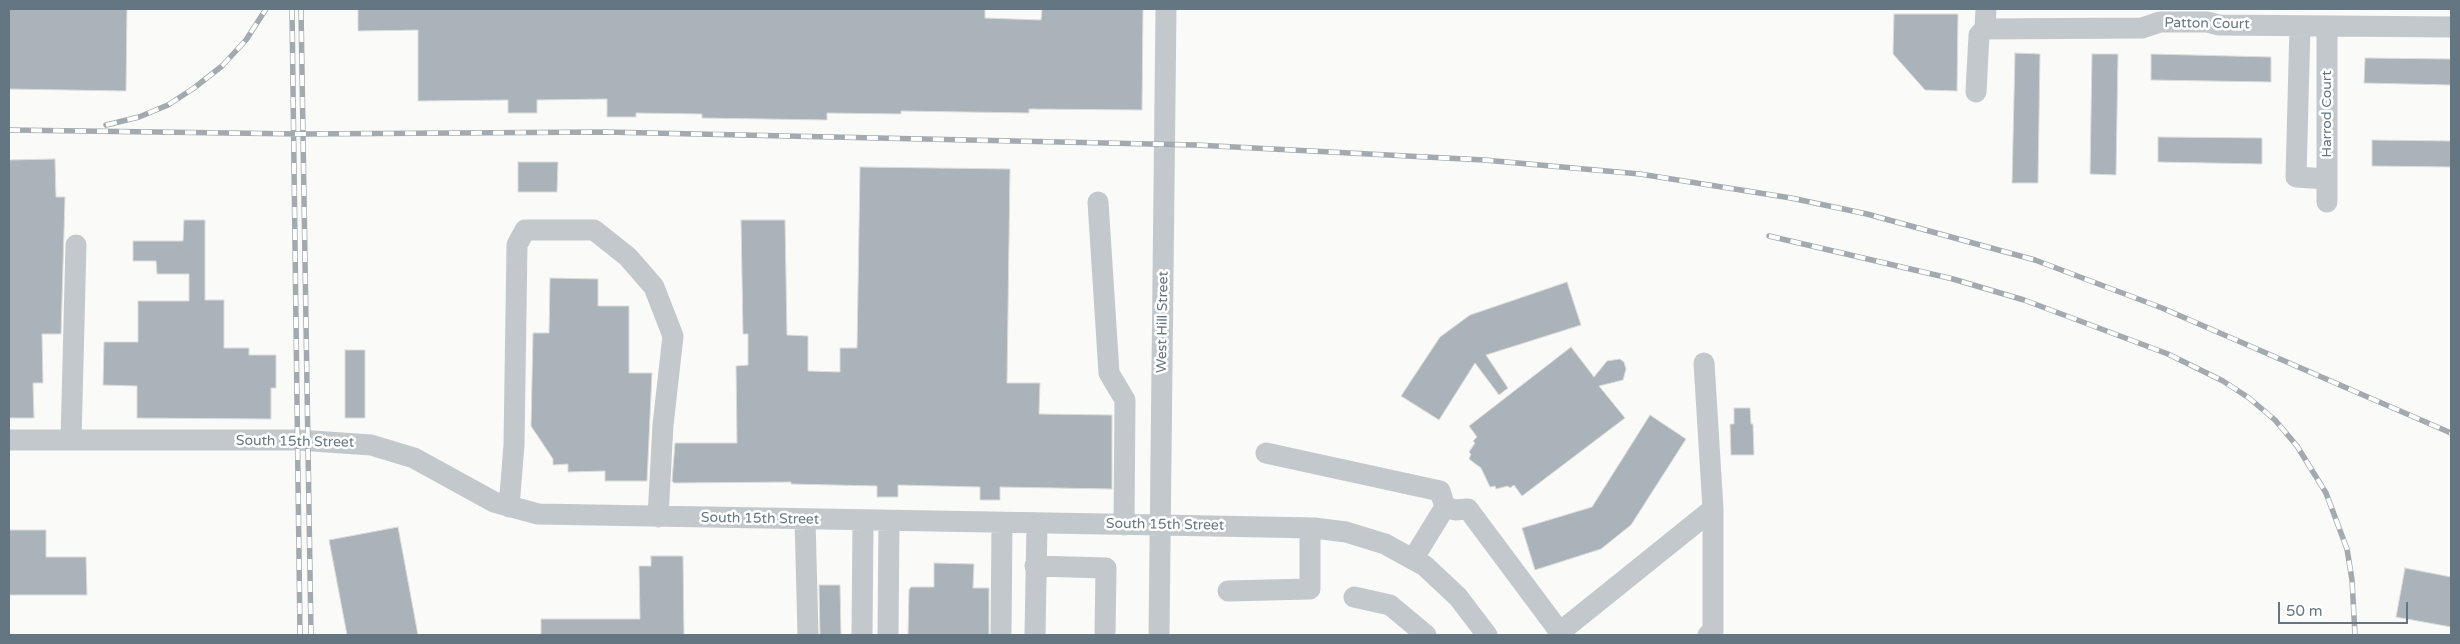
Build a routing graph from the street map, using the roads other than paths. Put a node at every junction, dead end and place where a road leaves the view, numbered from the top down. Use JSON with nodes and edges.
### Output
{"nodes":[{"id":1,"x":1166,"y":9,"type":"edge"},
{"id":2,"x":1986,"y":19,"type":"edge"},
{"id":3,"x":2300,"y":26,"type":"junction"},
{"id":4,"x":2327,"y":26,"type":"junction"},
{"id":5,"x":2451,"y":27,"type":"edge"},
{"id":6,"x":1976,"y":92,"type":"dead end"},
{"id":7,"x":2327,"y":179,"type":"junction"},
{"id":8,"x":1098,"y":202,"type":"dead end"},
{"id":9,"x":2327,"y":202,"type":"dead end"},
{"id":10,"x":76,"y":245,"type":"dead end"},
{"id":11,"x":1704,"y":363,"type":"dead end"},
{"id":12,"x":9,"y":440,"type":"edge"},
{"id":13,"x":71,"y":440,"type":"junction"},
{"id":14,"x":1266,"y":453,"type":"dead end"},
{"id":15,"x":509,"y":507,"type":"junction"},
{"id":16,"x":1445,"y":507,"type":"junction"},
{"id":17,"x":1713,"y":509,"type":"junction"},
{"id":18,"x":658,"y":517,"type":"junction"},
{"id":19,"x":805,"y":519,"type":"junction"},
{"id":20,"x":863,"y":520,"type":"junction"},
{"id":21,"x":889,"y":521,"type":"junction"},
{"id":22,"x":1002,"y":523,"type":"junction"},
{"id":23,"x":1037,"y":523,"type":"junction"},
{"id":24,"x":1124,"y":525,"type":"junction"},
{"id":25,"x":1161,"y":525,"type":"junction"},
{"id":26,"x":1310,"y":528,"type":"junction"},
{"id":27,"x":1413,"y":559,"type":"junction"},
{"id":28,"x":1035,"y":566,"type":"junction"},
{"id":29,"x":1228,"y":591,"type":"dead end"},
{"id":30,"x":1354,"y":597,"type":"dead end"},
{"id":31,"x":1561,"y":634,"type":"edge"},
{"id":32,"x":808,"y":635,"type":"edge"},
{"id":33,"x":862,"y":635,"type":"edge"},
{"id":34,"x":888,"y":635,"type":"edge"},
{"id":35,"x":1001,"y":635,"type":"edge"},
{"id":36,"x":1035,"y":635,"type":"edge"},
{"id":37,"x":1105,"y":635,"type":"edge"},
{"id":38,"x":1159,"y":635,"type":"edge"},
{"id":39,"x":1426,"y":635,"type":"edge"},
{"id":40,"x":1486,"y":635,"type":"edge"},
{"id":41,"x":1708,"y":635,"type":"edge"}],
"edges":[{"from":1,"to":25,"type":"street","name":"West Hill Street"},
{"from":2,"to":3,"type":"street","name":"Patton Court"},
{"from":2,"to":6,"type":"street"},
{"from":3,"to":4,"type":"street","name":"Patton Court"},
{"from":3,"to":7,"type":"street"},
{"from":4,"to":5,"type":"street","name":"Patton Court"},
{"from":4,"to":7,"type":"street","name":"Harrod Court"},
{"from":7,"to":9,"type":"street","name":"Harrod Court"},
{"from":8,"to":24,"type":"street"},
{"from":10,"to":13,"type":"street"},
{"from":11,"to":17,"type":"street"},
{"from":12,"to":13,"type":"street","name":"South 15th Street"},
{"from":13,"to":15,"type":"street","name":"South 15th Street"},
{"from":14,"to":16,"type":"street"},
{"from":15,"to":18,"type":"street","name":"South 15th Street"},
{"from":15,"to":18,"type":"street"},
{"from":16,"to":27,"type":"street"},
{"from":16,"to":31,"type":"street"},
{"from":17,"to":31,"type":"street"},
{"from":17,"to":41,"type":"street"},
{"from":18,"to":19,"type":"street","name":"South 15th Street"},
{"from":19,"to":20,"type":"street","name":"South 15th Street"},
{"from":19,"to":32,"type":"street"},
{"from":20,"to":21,"type":"street","name":"South 15th Street"},
{"from":20,"to":33,"type":"street"},
{"from":21,"to":22,"type":"street","name":"South 15th Street"},
{"from":21,"to":34,"type":"street"},
{"from":22,"to":23,"type":"street","name":"South 15th Street"},
{"from":22,"to":35,"type":"street"},
{"from":23,"to":24,"type":"street","name":"South 15th Street"},
{"from":23,"to":28,"type":"street"},
{"from":24,"to":25,"type":"street","name":"South 15th Street"},
{"from":25,"to":26,"type":"street","name":"South 15th Street"},
{"from":25,"to":38,"type":"street","name":"West Hill Street"},
{"from":26,"to":27,"type":"street","name":"South 15th Street"},
{"from":26,"to":29,"type":"street"},
{"from":27,"to":40,"type":"street","name":"South 15th Street"},
{"from":28,"to":36,"type":"street"},
{"from":28,"to":37,"type":"street"},
{"from":30,"to":39,"type":"street"}]}
